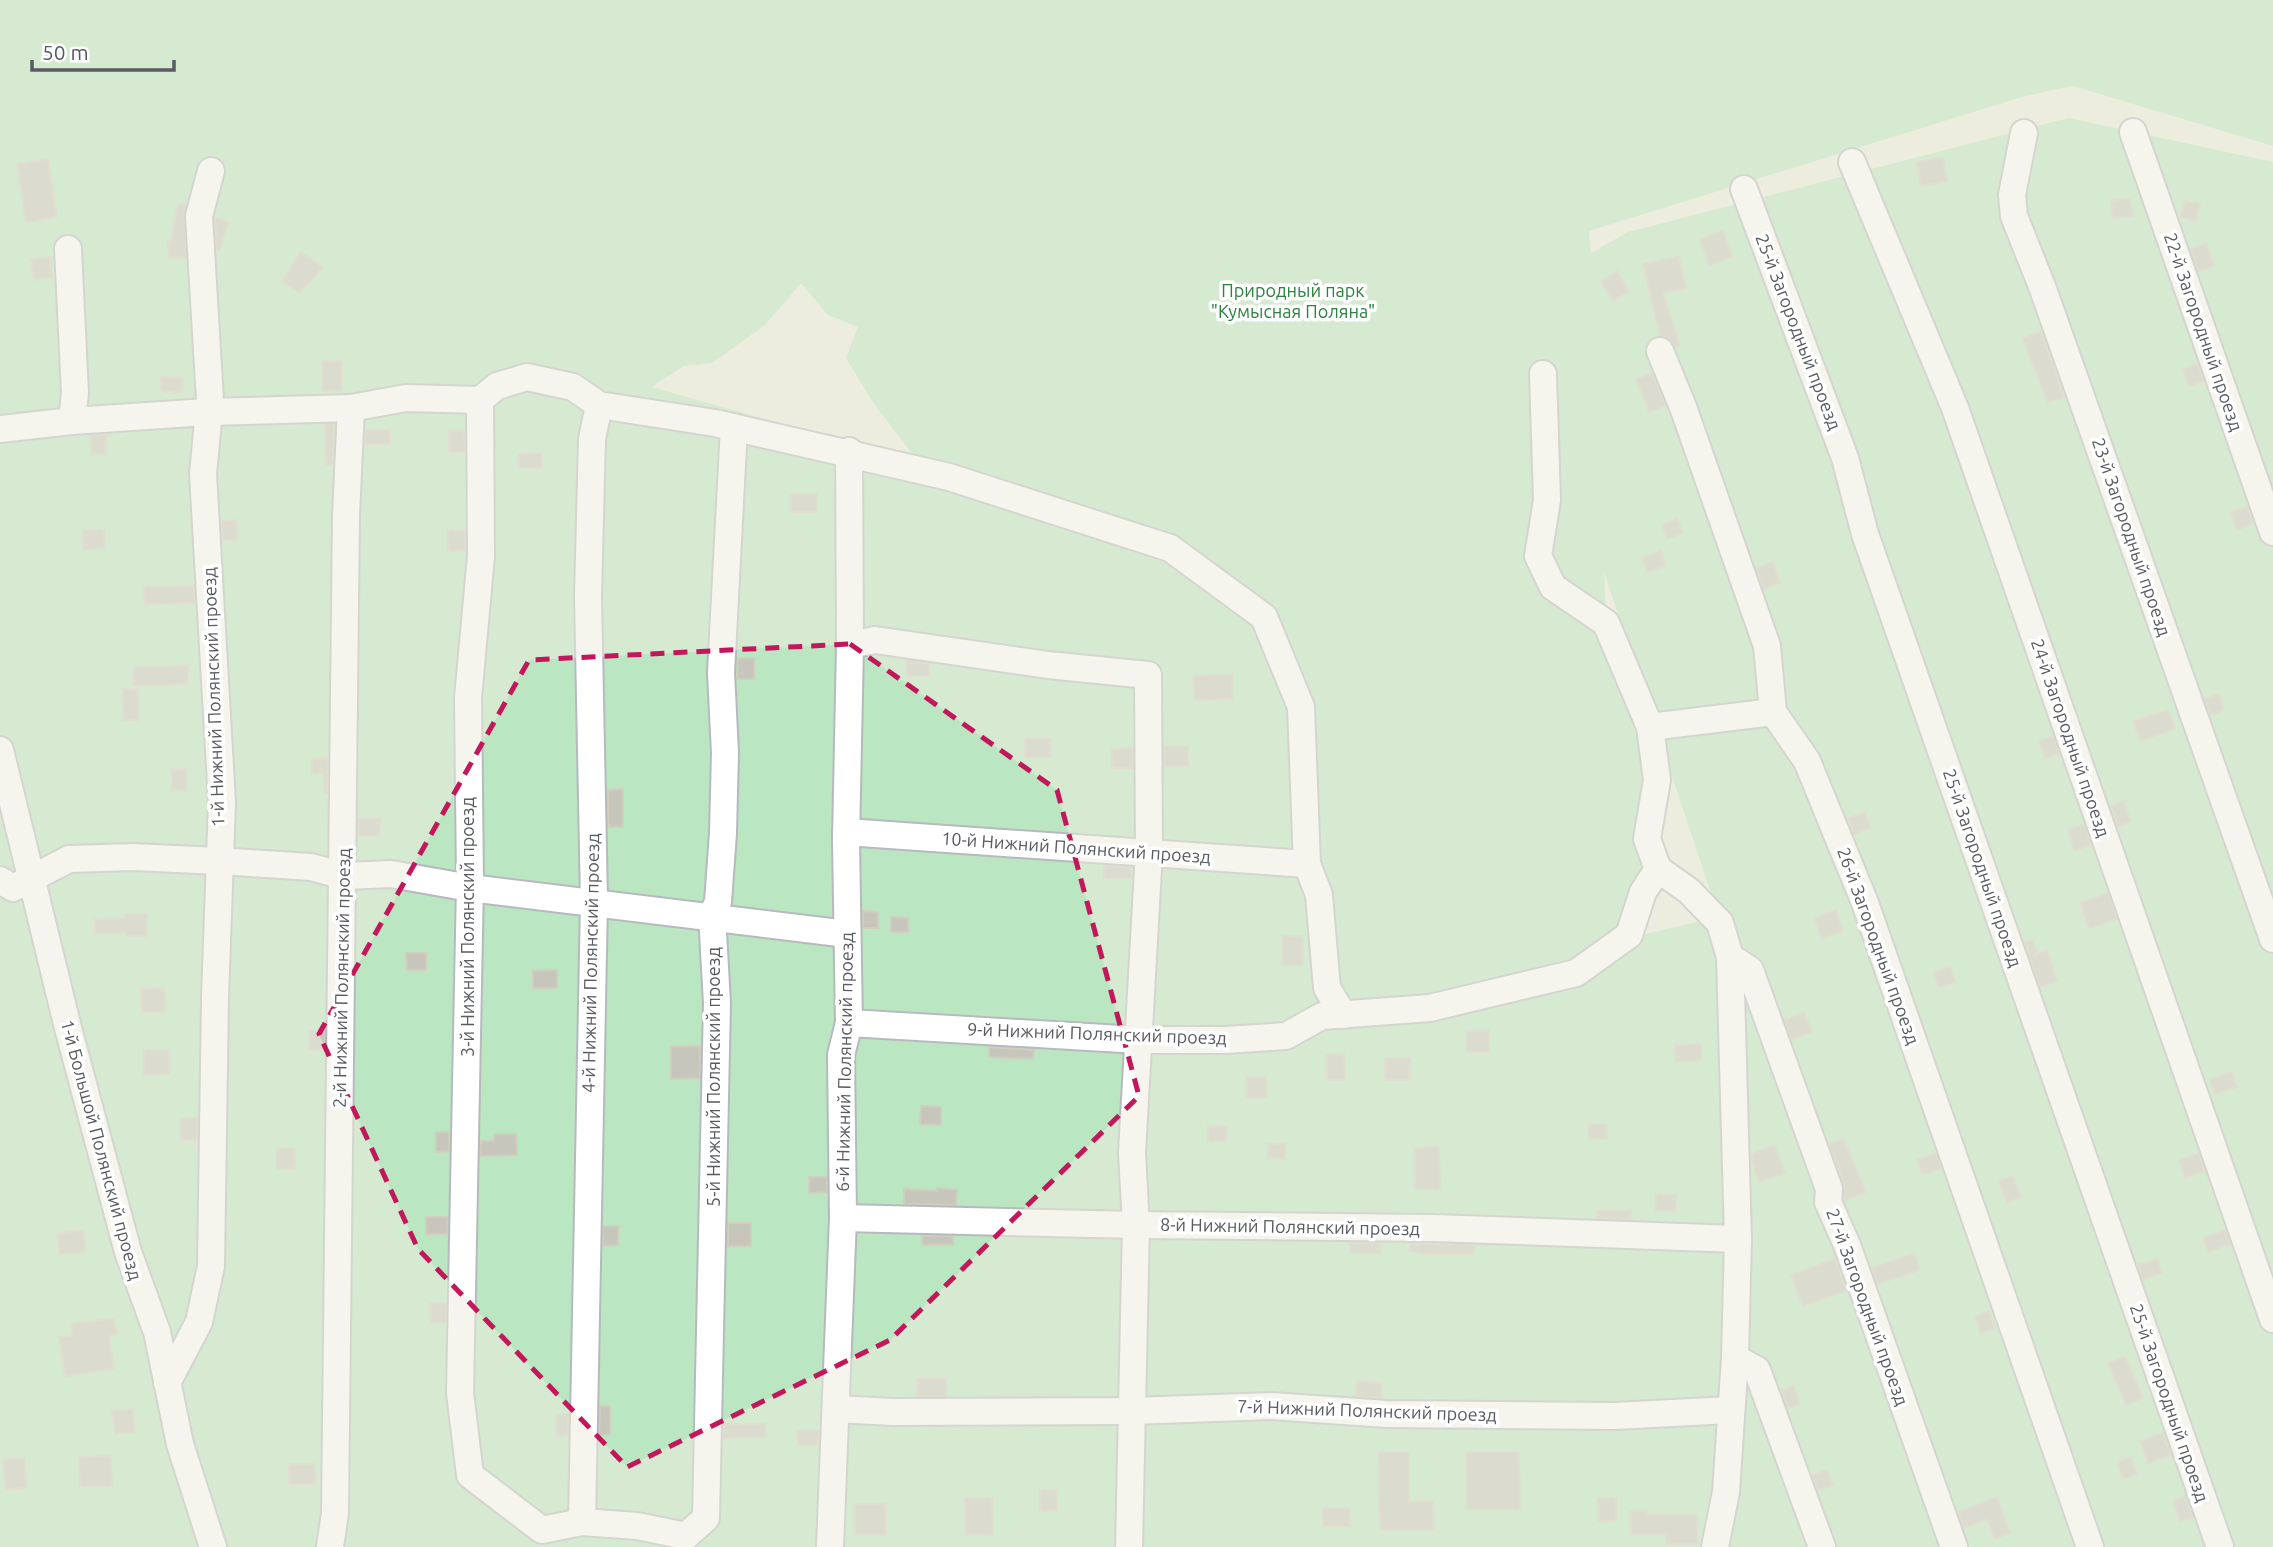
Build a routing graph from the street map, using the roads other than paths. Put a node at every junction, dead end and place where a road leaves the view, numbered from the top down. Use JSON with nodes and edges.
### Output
{"nodes":[{"id":1,"x":2133,"y":132,"type":"dead end"},
{"id":2,"x":2024,"y":133,"type":"dead end"},
{"id":3,"x":1852,"y":162,"type":"dead end"},
{"id":4,"x":211,"y":171,"type":"dead end"},
{"id":5,"x":1744,"y":189,"type":"dead end"},
{"id":6,"x":68,"y":249,"type":"dead end"},
{"id":7,"x":1660,"y":351,"type":"dead end"},
{"id":8,"x":1543,"y":374,"type":"dead end"},
{"id":9,"x":489,"y":393,"type":"junction"},
{"id":10,"x":599,"y":405,"type":"junction"},
{"id":11,"x":351,"y":408,"type":"junction"},
{"id":12,"x":207,"y":412,"type":"junction"},
{"id":13,"x":72,"y":421,"type":"junction"},
{"id":14,"x":734,"y":427,"type":"junction"},
{"id":15,"x":0,"y":429,"type":"edge"},
{"id":16,"x":849,"y":452,"type":"junction"},
{"id":17,"x":2273,"y":532,"type":"edge"},
{"id":18,"x":850,"y":645,"type":"junction"},
{"id":19,"x":1773,"y":712,"type":"junction"},
{"id":20,"x":1650,"y":727,"type":"junction"},
{"id":21,"x":0,"y":750,"type":"edge"},
{"id":22,"x":846,"y":832,"type":"junction"},
{"id":23,"x":1149,"y":851,"type":"junction"},
{"id":24,"x":219,"y":861,"type":"junction"},
{"id":25,"x":1307,"y":864,"type":"junction"},
{"id":26,"x":1658,"y":869,"type":"junction"},
{"id":27,"x":344,"y":876,"type":"junction"},
{"id":28,"x":0,"y":880,"type":"edge"},
{"id":29,"x":30,"y":880,"type":"junction"},
{"id":30,"x":470,"y":888,"type":"junction"},
{"id":31,"x":594,"y":901,"type":"junction"},
{"id":32,"x":712,"y":915,"type":"junction"},
{"id":33,"x":847,"y":934,"type":"junction"},
{"id":34,"x":2273,"y":939,"type":"edge"},
{"id":35,"x":1730,"y":957,"type":"junction"},
{"id":36,"x":1343,"y":1015,"type":"junction"},
{"id":37,"x":849,"y":1023,"type":"junction"},
{"id":38,"x":1139,"y":1040,"type":"junction"},
{"id":39,"x":843,"y":1218,"type":"junction"},
{"id":40,"x":1136,"y":1225,"type":"junction"},
{"id":41,"x":1738,"y":1239,"type":"junction"},
{"id":42,"x":2273,"y":1319,"type":"edge"},
{"id":43,"x":1735,"y":1358,"type":"junction"},
{"id":44,"x":167,"y":1383,"type":"junction"},
{"id":45,"x":836,"y":1409,"type":"junction"},
{"id":46,"x":1730,"y":1410,"type":"junction"},
{"id":47,"x":1132,"y":1411,"type":"junction"},
{"id":48,"x":582,"y":1522,"type":"junction"},
{"id":49,"x":213,"y":1547,"type":"edge"},
{"id":50,"x":330,"y":1547,"type":"edge"},
{"id":51,"x":830,"y":1547,"type":"edge"},
{"id":52,"x":1129,"y":1547,"type":"edge"},
{"id":53,"x":1715,"y":1547,"type":"edge"},
{"id":54,"x":1822,"y":1547,"type":"edge"},
{"id":55,"x":1954,"y":1547,"type":"edge"},
{"id":56,"x":2090,"y":1547,"type":"edge"},
{"id":57,"x":2220,"y":1547,"type":"edge"}],
"edges":[{"from":1,"to":17,"type":"street","name":"22-й Загородный проезд"},
{"from":2,"to":34,"type":"street","name":"23-й Загородный проезд"},
{"from":3,"to":42,"type":"street","name":"24-й Загородный проезд"},
{"from":4,"to":12,"type":"street","name":"1-й Нижний Полянский проезд"},
{"from":5,"to":57,"type":"street","name":"25-й Загородный проезд"},
{"from":6,"to":13,"type":"street"},
{"from":7,"to":19,"type":"street","name":"26-й Загородный проезд"},
{"from":8,"to":20,"type":"street"},
{"from":9,"to":10,"type":"street"},
{"from":9,"to":11,"type":"street"},
{"from":9,"to":30,"type":"street","name":"3-й Нижний Полянский проезд"},
{"from":10,"to":14,"type":"street"},
{"from":10,"to":31,"type":"street","name":"4-й Нижний Полянский проезд"},
{"from":11,"to":12,"type":"street"},
{"from":11,"to":27,"type":"street","name":"2-й Нижний Полянский проезд"},
{"from":12,"to":13,"type":"street"},
{"from":12,"to":24,"type":"street","name":"1-й Нижний Полянский проезд"},
{"from":13,"to":15,"type":"street"},
{"from":14,"to":16,"type":"street"},
{"from":14,"to":32,"type":"street","name":"5-й Нижний Полянский проезд"},
{"from":16,"to":18,"type":"street","name":"6-й Нижний Полянский проезд"},
{"from":16,"to":25,"type":"street"},
{"from":18,"to":22,"type":"street","name":"6-й Нижний Полянский проезд"},
{"from":18,"to":23,"type":"street"},
{"from":19,"to":20,"type":"street"},
{"from":19,"to":56,"type":"street","name":"26-й Загородный проезд"},
{"from":20,"to":26,"type":"street"},
{"from":21,"to":29,"type":"street","name":"1-й Большой Полянский проезд"},
{"from":22,"to":23,"type":"street","name":"10-й Нижний Полянский проезд"},
{"from":22,"to":33,"type":"street","name":"6-й Нижний Полянский проезд"},
{"from":23,"to":25,"type":"street","name":"10-й Нижний Полянский проезд"},
{"from":23,"to":38,"type":"street"},
{"from":24,"to":27,"type":"street"},
{"from":24,"to":29,"type":"street"},
{"from":24,"to":44,"type":"street","name":"1-й Нижний Полянский проезд"},
{"from":25,"to":36,"type":"street"},
{"from":26,"to":35,"type":"street"},
{"from":26,"to":36,"type":"street","name":"9-й Нижний Полянский проезд"},
{"from":27,"to":30,"type":"street"},
{"from":27,"to":50,"type":"street","name":"2-й Нижний Полянский проезд"},
{"from":28,"to":29,"type":"street"},
{"from":29,"to":44,"type":"street","name":"1-й Большой Полянский проезд"},
{"from":30,"to":31,"type":"street"},
{"from":30,"to":48,"type":"street","name":"3-й Нижний Полянский проезд"},
{"from":31,"to":32,"type":"street"},
{"from":31,"to":48,"type":"street","name":"4-й Нижний Полянский проезд"},
{"from":32,"to":33,"type":"street"},
{"from":32,"to":48,"type":"street","name":"5-й Нижний Полянский проезд"},
{"from":33,"to":37,"type":"street","name":"6-й Нижний Полянский проезд"},
{"from":35,"to":41,"type":"street"},
{"from":35,"to":55,"type":"street","name":"27-й Загородный проезд"},
{"from":36,"to":38,"type":"street","name":"9-й Нижний Полянский проезд"},
{"from":37,"to":38,"type":"street","name":"9-й Нижний Полянский проезд"},
{"from":37,"to":39,"type":"street","name":"6-й Нижний Полянский проезд"},
{"from":38,"to":40,"type":"street"},
{"from":39,"to":40,"type":"street","name":"8-й Нижний Полянский проезд"},
{"from":39,"to":45,"type":"street","name":"6-й Нижний Полянский проезд"},
{"from":40,"to":41,"type":"street","name":"8-й Нижний Полянский проезд"},
{"from":40,"to":47,"type":"street"},
{"from":41,"to":43,"type":"street"},
{"from":43,"to":46,"type":"street"},
{"from":43,"to":54,"type":"street"},
{"from":44,"to":49,"type":"street","name":"1-й Большой Полянский проезд"},
{"from":45,"to":47,"type":"street","name":"7-й Нижний Полянский проезд"},
{"from":45,"to":51,"type":"street","name":"6-й Нижний Полянский проезд"},
{"from":46,"to":47,"type":"street","name":"7-й Нижний Полянский проезд"},
{"from":46,"to":53,"type":"street"},
{"from":47,"to":52,"type":"street"}]}
